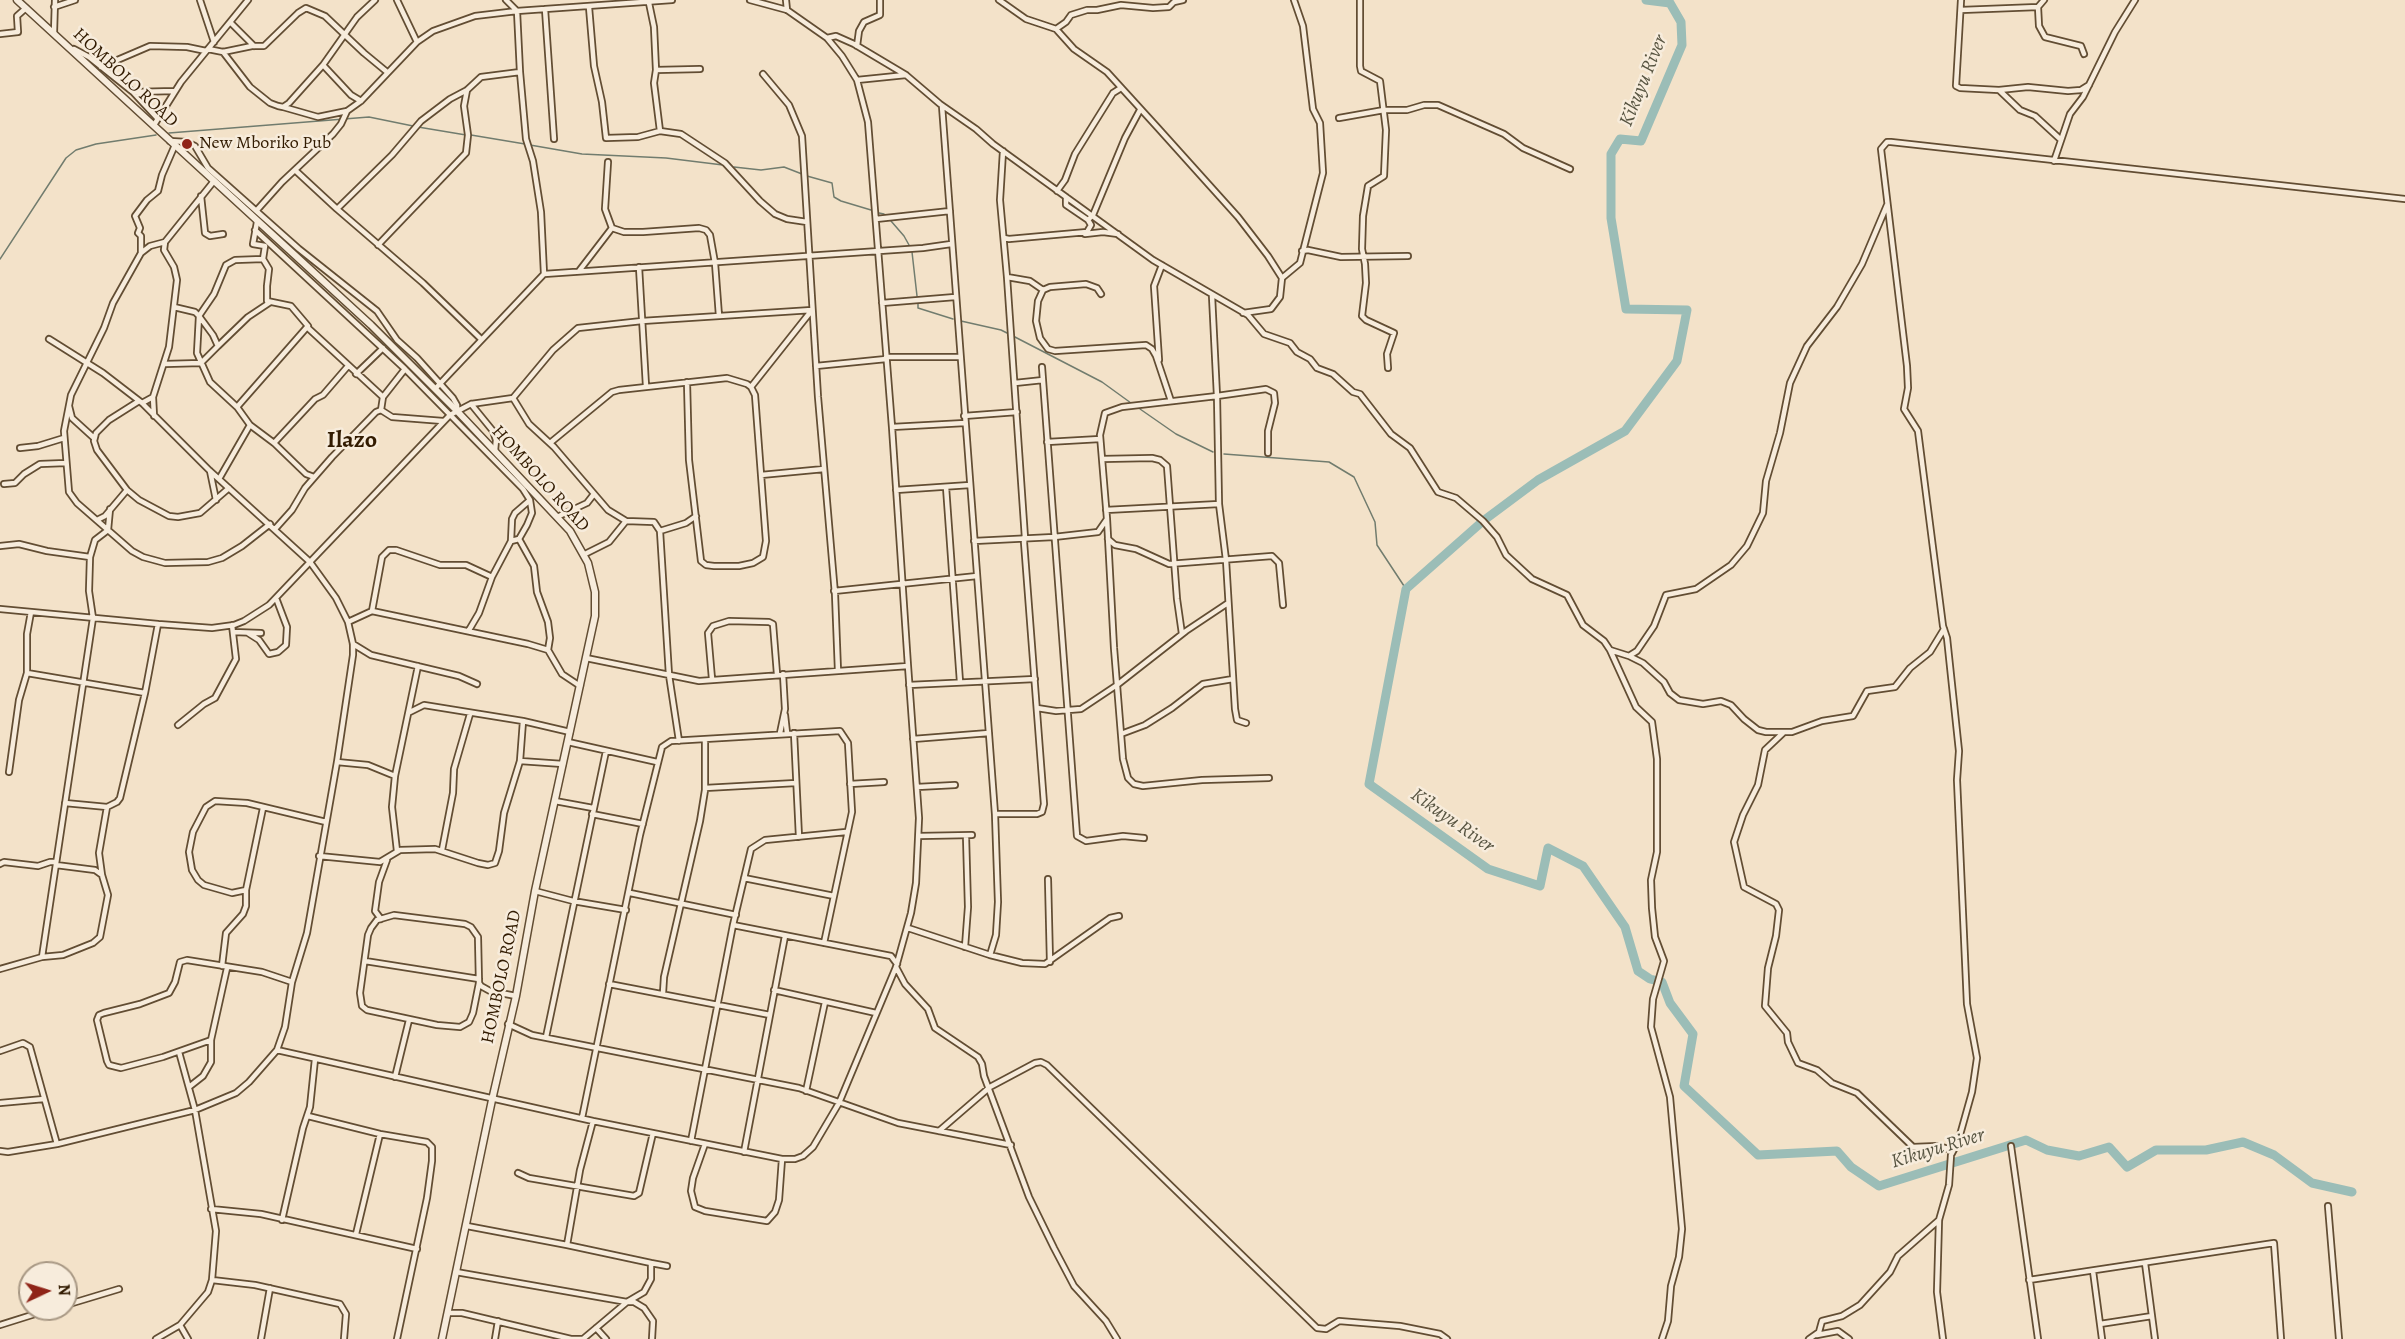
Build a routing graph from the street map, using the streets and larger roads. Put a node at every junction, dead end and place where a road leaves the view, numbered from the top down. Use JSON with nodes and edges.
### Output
{"nodes":[{"id":1,"x":17,"y":0,"type":"edge"},
{"id":2,"x":55,"y":0,"type":"edge"},
{"id":3,"x":75,"y":0,"type":"edge"},
{"id":4,"x":200,"y":0,"type":"edge"},
{"id":5,"x":248,"y":0,"type":"edge"},
{"id":6,"x":304,"y":0,"type":"edge"},
{"id":7,"x":375,"y":0,"type":"edge"},
{"id":8,"x":397,"y":0,"type":"edge"},
{"id":9,"x":506,"y":0,"type":"edge"},
{"id":10,"x":598,"y":0,"type":"edge"},
{"id":11,"x":672,"y":0,"type":"edge"},
{"id":12,"x":750,"y":0,"type":"edge"},
{"id":13,"x":786,"y":0,"type":"edge"},
{"id":14,"x":880,"y":0,"type":"edge"},
{"id":15,"x":999,"y":0,"type":"edge"},
{"id":16,"x":1167,"y":0,"type":"edge"},
{"id":17,"x":1183,"y":0,"type":"edge"},
{"id":18,"x":1294,"y":0,"type":"edge"},
{"id":19,"x":1360,"y":0,"type":"edge"},
{"id":20,"x":1961,"y":0,"type":"edge"},
{"id":21,"x":2044,"y":0,"type":"edge"},
{"id":22,"x":2134,"y":0,"type":"edge"},
{"id":23,"x":649,"y":3,"type":"junction"},
{"id":24,"x":596,"y":6,"type":"junction"},
{"id":25,"x":54,"y":7,"type":"junction"},
{"id":26,"x":589,"y":7,"type":"junction"},
{"id":27,"x":2038,"y":7,"type":"junction"},
{"id":28,"x":26,"y":8,"type":"junction"},
{"id":29,"x":306,"y":8,"type":"junction"},
{"id":30,"x":1166,"y":8,"type":"junction"},
{"id":31,"x":545,"y":9,"type":"junction"},
{"id":32,"x":787,"y":10,"type":"junction"},
{"id":33,"x":1961,"y":10,"type":"junction"},
{"id":34,"x":517,"y":11,"type":"junction"},
{"id":35,"x":231,"y":23,"type":"junction"},
{"id":36,"x":1056,"y":29,"type":"junction"},
{"id":37,"x":54,"y":33,"type":"junction"},
{"id":38,"x":0,"y":34,"type":"edge"},
{"id":39,"x":345,"y":36,"type":"junction"},
{"id":40,"x":827,"y":38,"type":"junction"},
{"id":41,"x":214,"y":42,"type":"junction"},
{"id":42,"x":417,"y":42,"type":"junction"},
{"id":43,"x":254,"y":46,"type":"junction"},
{"id":44,"x":857,"y":46,"type":"junction"},
{"id":45,"x":71,"y":48,"type":"junction"},
{"id":46,"x":207,"y":50,"type":"junction"},
{"id":47,"x":223,"y":52,"type":"junction"},
{"id":48,"x":2084,"y":54,"type":"dead end"},
{"id":49,"x":323,"y":65,"type":"junction"},
{"id":50,"x":101,"y":67,"type":"junction"},
{"id":51,"x":700,"y":69,"type":"dead end"},
{"id":52,"x":656,"y":70,"type":"junction"},
{"id":53,"x":387,"y":72,"type":"junction"},
{"id":54,"x":520,"y":72,"type":"junction"},
{"id":55,"x":763,"y":74,"type":"dead end"},
{"id":56,"x":906,"y":75,"type":"junction"},
{"id":57,"x":856,"y":80,"type":"junction"},
{"id":58,"x":2089,"y":86,"type":"junction"},
{"id":59,"x":1121,"y":88,"type":"junction"},
{"id":60,"x":467,"y":90,"type":"junction"},
{"id":61,"x":1999,"y":90,"type":"junction"},
{"id":62,"x":176,"y":91,"type":"junction"},
{"id":63,"x":133,"y":92,"type":"junction"},
{"id":64,"x":450,"y":99,"type":"junction"},
{"id":65,"x":361,"y":101,"type":"junction"},
{"id":66,"x":464,"y":106,"type":"junction"},
{"id":67,"x":942,"y":106,"type":"junction"},
{"id":68,"x":283,"y":107,"type":"junction"},
{"id":69,"x":1140,"y":110,"type":"junction"},
{"id":70,"x":1384,"y":110,"type":"junction"},
{"id":71,"x":347,"y":111,"type":"junction"},
{"id":72,"x":1340,"y":118,"type":"dead end"},
{"id":73,"x":156,"y":122,"type":"junction"},
{"id":74,"x":660,"y":131,"type":"junction"},
{"id":75,"x":2060,"y":139,"type":"junction"},
{"id":76,"x":554,"y":140,"type":"dead end"},
{"id":77,"x":172,"y":143,"type":"junction"},
{"id":78,"x":1003,"y":151,"type":"junction"},
{"id":79,"x":2054,"y":161,"type":"junction"},
{"id":80,"x":608,"y":162,"type":"dead end"},
{"id":81,"x":1570,"y":169,"type":"dead end"},
{"id":82,"x":296,"y":171,"type":"junction"},
{"id":83,"x":214,"y":181,"type":"junction"},
{"id":84,"x":1058,"y":191,"type":"junction"},
{"id":85,"x":201,"y":196,"type":"junction"},
{"id":86,"x":1066,"y":196,"type":"junction"},
{"id":87,"x":2405,"y":199,"type":"edge"},
{"id":88,"x":1888,"y":204,"type":"junction"},
{"id":89,"x":337,"y":209,"type":"junction"},
{"id":90,"x":257,"y":210,"type":"junction"},
{"id":91,"x":950,"y":211,"type":"junction"},
{"id":92,"x":1093,"y":215,"type":"junction"},
{"id":93,"x":876,"y":219,"type":"junction"},
{"id":94,"x":1088,"y":220,"type":"junction"},
{"id":95,"x":257,"y":222,"type":"junction"},
{"id":96,"x":807,"y":222,"type":"junction"},
{"id":97,"x":612,"y":228,"type":"junction"},
{"id":98,"x":255,"y":230,"type":"junction"},
{"id":99,"x":223,"y":234,"type":"dead end"},
{"id":100,"x":1082,"y":234,"type":"junction"},
{"id":101,"x":1119,"y":234,"type":"junction"},
{"id":102,"x":1004,"y":238,"type":"junction"},
{"id":103,"x":165,"y":242,"type":"junction"},
{"id":104,"x":951,"y":244,"type":"junction"},
{"id":105,"x":378,"y":245,"type":"junction"},
{"id":106,"x":879,"y":250,"type":"junction"},
{"id":107,"x":1302,"y":251,"type":"junction"},
{"id":108,"x":141,"y":253,"type":"junction"},
{"id":109,"x":809,"y":255,"type":"junction"},
{"id":110,"x":1408,"y":256,"type":"dead end"},
{"id":111,"x":1363,"y":258,"type":"junction"},
{"id":112,"x":263,"y":259,"type":"junction"},
{"id":113,"x":715,"y":263,"type":"junction"},
{"id":114,"x":1162,"y":266,"type":"junction"},
{"id":115,"x":639,"y":267,"type":"junction"},
{"id":116,"x":579,"y":272,"type":"junction"},
{"id":117,"x":544,"y":274,"type":"junction"},
{"id":118,"x":1008,"y":277,"type":"junction"},
{"id":119,"x":1282,"y":278,"type":"junction"},
{"id":120,"x":1043,"y":291,"type":"junction"},
{"id":121,"x":1101,"y":294,"type":"dead end"},
{"id":122,"x":1212,"y":296,"type":"junction"},
{"id":123,"x":955,"y":297,"type":"junction"},
{"id":124,"x":269,"y":303,"type":"junction"},
{"id":125,"x":882,"y":303,"type":"junction"},
{"id":126,"x":174,"y":307,"type":"junction"},
{"id":127,"x":812,"y":310,"type":"junction"},
{"id":128,"x":1243,"y":313,"type":"junction"},
{"id":129,"x":199,"y":316,"type":"junction"},
{"id":130,"x":719,"y":316,"type":"junction"},
{"id":131,"x":642,"y":321,"type":"junction"},
{"id":132,"x":308,"y":328,"type":"junction"},
{"id":133,"x":49,"y":339,"type":"dead end"},
{"id":134,"x":481,"y":339,"type":"junction"},
{"id":135,"x":218,"y":346,"type":"junction"},
{"id":136,"x":383,"y":348,"type":"junction"},
{"id":137,"x":960,"y":357,"type":"junction"},
{"id":138,"x":417,"y":358,"type":"junction"},
{"id":139,"x":886,"y":358,"type":"junction"},
{"id":140,"x":87,"y":362,"type":"junction"},
{"id":141,"x":201,"y":363,"type":"junction"},
{"id":142,"x":165,"y":364,"type":"junction"},
{"id":143,"x":1159,"y":365,"type":"junction"},
{"id":144,"x":348,"y":366,"type":"junction"},
{"id":145,"x":408,"y":366,"type":"junction"},
{"id":146,"x":816,"y":366,"type":"junction"},
{"id":147,"x":1042,"y":367,"type":"dead end"},
{"id":148,"x":1388,"y":368,"type":"dead end"},
{"id":149,"x":356,"y":374,"type":"junction"},
{"id":150,"x":1043,"y":380,"type":"junction"},
{"id":151,"x":687,"y":382,"type":"junction"},
{"id":152,"x":440,"y":383,"type":"junction"},
{"id":153,"x":1015,"y":383,"type":"junction"},
{"id":154,"x":646,"y":386,"type":"junction"},
{"id":155,"x":751,"y":387,"type":"junction"},
{"id":156,"x":435,"y":389,"type":"junction"},
{"id":157,"x":1217,"y":396,"type":"junction"},
{"id":158,"x":153,"y":397,"type":"junction"},
{"id":159,"x":383,"y":397,"type":"junction"},
{"id":160,"x":513,"y":398,"type":"junction"},
{"id":161,"x":1171,"y":401,"type":"junction"},
{"id":162,"x":140,"y":402,"type":"junction"},
{"id":163,"x":68,"y":404,"type":"junction"},
{"id":164,"x":471,"y":404,"type":"junction"},
{"id":165,"x":237,"y":407,"type":"junction"},
{"id":166,"x":381,"y":410,"type":"junction"},
{"id":167,"x":457,"y":411,"type":"junction"},
{"id":168,"x":1017,"y":412,"type":"junction"},
{"id":169,"x":450,"y":415,"type":"junction"},
{"id":170,"x":154,"y":416,"type":"junction"},
{"id":171,"x":964,"y":416,"type":"junction"},
{"id":172,"x":443,"y":421,"type":"junction"},
{"id":173,"x":965,"y":423,"type":"junction"},
{"id":174,"x":250,"y":425,"type":"junction"},
{"id":175,"x":892,"y":427,"type":"junction"},
{"id":176,"x":64,"y":438,"type":"junction"},
{"id":177,"x":94,"y":438,"type":"junction"},
{"id":178,"x":1100,"y":439,"type":"junction"},
{"id":179,"x":274,"y":442,"type":"junction"},
{"id":180,"x":1047,"y":442,"type":"junction"},
{"id":181,"x":550,"y":443,"type":"junction"},
{"id":182,"x":20,"y":448,"type":"dead end"},
{"id":183,"x":495,"y":451,"type":"junction"},
{"id":184,"x":1268,"y":453,"type":"dead end"},
{"id":185,"x":1102,"y":459,"type":"junction"},
{"id":186,"x":66,"y":463,"type":"junction"},
{"id":187,"x":824,"y":469,"type":"junction"},
{"id":188,"x":210,"y":471,"type":"junction"},
{"id":189,"x":761,"y":475,"type":"junction"},
{"id":190,"x":314,"y":477,"type":"junction"},
{"id":191,"x":219,"y":479,"type":"junction"},
{"id":192,"x":4,"y":484,"type":"dead end"},
{"id":193,"x":970,"y":485,"type":"junction"},
{"id":194,"x":946,"y":487,"type":"junction"},
{"id":195,"x":229,"y":488,"type":"junction"},
{"id":196,"x":128,"y":490,"type":"junction"},
{"id":197,"x":896,"y":490,"type":"junction"},
{"id":198,"x":536,"y":494,"type":"junction"},
{"id":199,"x":594,"y":494,"type":"junction"},
{"id":200,"x":216,"y":500,"type":"junction"},
{"id":201,"x":530,"y":500,"type":"junction"},
{"id":202,"x":602,"y":503,"type":"junction"},
{"id":203,"x":587,"y":504,"type":"junction"},
{"id":204,"x":1219,"y":504,"type":"junction"},
{"id":205,"x":1170,"y":507,"type":"junction"},
{"id":206,"x":110,"y":509,"type":"junction"},
{"id":207,"x":1106,"y":510,"type":"junction"},
{"id":208,"x":696,"y":516,"type":"junction"},
{"id":209,"x":557,"y":517,"type":"junction"},
{"id":210,"x":1107,"y":519,"type":"junction"},
{"id":211,"x":97,"y":520,"type":"junction"},
{"id":212,"x":626,"y":521,"type":"junction"},
{"id":213,"x":270,"y":525,"type":"junction"},
{"id":214,"x":274,"y":529,"type":"junction"},
{"id":215,"x":108,"y":530,"type":"junction"},
{"id":216,"x":660,"y":531,"type":"junction"},
{"id":217,"x":1054,"y":537,"type":"junction"},
{"id":218,"x":1026,"y":538,"type":"junction"},
{"id":219,"x":519,"y":539,"type":"junction"},
{"id":220,"x":1108,"y":539,"type":"junction"},
{"id":221,"x":511,"y":541,"type":"junction"},
{"id":222,"x":974,"y":541,"type":"junction"},
{"id":223,"x":0,"y":546,"type":"edge"},
{"id":224,"x":585,"y":555,"type":"junction"},
{"id":225,"x":90,"y":557,"type":"junction"},
{"id":226,"x":1226,"y":560,"type":"junction"},
{"id":227,"x":310,"y":562,"type":"junction"},
{"id":228,"x":1175,"y":563,"type":"junction"},
{"id":229,"x":977,"y":576,"type":"junction"},
{"id":230,"x":492,"y":577,"type":"junction"},
{"id":231,"x":952,"y":578,"type":"junction"},
{"id":232,"x":903,"y":585,"type":"junction"},
{"id":233,"x":834,"y":591,"type":"junction"},
{"id":234,"x":276,"y":598,"type":"junction"},
{"id":235,"x":1228,"y":603,"type":"junction"},
{"id":236,"x":1283,"y":604,"type":"dead end"},
{"id":237,"x":0,"y":609,"type":"edge"},
{"id":238,"x":372,"y":611,"type":"junction"},
{"id":239,"x":31,"y":612,"type":"junction"},
{"id":240,"x":93,"y":618,"type":"junction"},
{"id":241,"x":348,"y":622,"type":"junction"},
{"id":242,"x":158,"y":624,"type":"junction"},
{"id":243,"x":232,"y":625,"type":"junction"},
{"id":244,"x":1944,"y":629,"type":"junction"},
{"id":245,"x":469,"y":630,"type":"junction"},
{"id":246,"x":232,"y":632,"type":"junction"},
{"id":247,"x":248,"y":633,"type":"junction"},
{"id":248,"x":261,"y":633,"type":"dead end"},
{"id":249,"x":1182,"y":634,"type":"junction"},
{"id":250,"x":354,"y":644,"type":"junction"},
{"id":251,"x":548,"y":650,"type":"junction"},
{"id":252,"x":1610,"y":650,"type":"junction"},
{"id":253,"x":1629,"y":656,"type":"junction"},
{"id":254,"x":586,"y":658,"type":"junction"},
{"id":255,"x":418,"y":666,"type":"junction"},
{"id":256,"x":908,"y":666,"type":"junction"},
{"id":257,"x":838,"y":671,"type":"junction"},
{"id":258,"x":27,"y":673,"type":"junction"},
{"id":259,"x":777,"y":674,"type":"junction"},
{"id":260,"x":783,"y":674,"type":"junction"},
{"id":261,"x":669,"y":675,"type":"junction"},
{"id":262,"x":1035,"y":679,"type":"junction"},
{"id":263,"x":1233,"y":679,"type":"junction"},
{"id":264,"x":712,"y":680,"type":"junction"},
{"id":265,"x":986,"y":681,"type":"junction"},
{"id":266,"x":82,"y":682,"type":"junction"},
{"id":267,"x":960,"y":682,"type":"junction"},
{"id":268,"x":477,"y":684,"type":"dead end"},
{"id":269,"x":909,"y":685,"type":"junction"},
{"id":270,"x":1117,"y":685,"type":"junction"},
{"id":271,"x":580,"y":686,"type":"junction"},
{"id":272,"x":145,"y":693,"type":"junction"},
{"id":273,"x":1037,"y":708,"type":"junction"},
{"id":274,"x":785,"y":709,"type":"junction"},
{"id":275,"x":1066,"y":711,"type":"junction"},
{"id":276,"x":409,"y":713,"type":"junction"},
{"id":277,"x":470,"y":714,"type":"junction"},
{"id":278,"x":523,"y":721,"type":"junction"},
{"id":279,"x":1246,"y":723,"type":"dead end"},
{"id":280,"x":178,"y":725,"type":"dead end"},
{"id":281,"x":570,"y":732,"type":"junction"},
{"id":282,"x":989,"y":732,"type":"junction"},
{"id":283,"x":780,"y":733,"type":"junction"},
{"id":284,"x":788,"y":733,"type":"junction"},
{"id":285,"x":794,"y":733,"type":"junction"},
{"id":286,"x":1783,"y":733,"type":"junction"},
{"id":287,"x":1121,"y":734,"type":"junction"},
{"id":288,"x":705,"y":739,"type":"junction"},
{"id":289,"x":913,"y":739,"type":"junction"},
{"id":290,"x":679,"y":741,"type":"junction"},
{"id":291,"x":568,"y":742,"type":"junction"},
{"id":292,"x":606,"y":752,"type":"junction"},
{"id":293,"x":520,"y":761,"type":"junction"},
{"id":294,"x":337,"y":762,"type":"junction"},
{"id":295,"x":657,"y":762,"type":"junction"},
{"id":296,"x":563,"y":764,"type":"junction"},
{"id":297,"x":9,"y":772,"type":"dead end"},
{"id":298,"x":395,"y":776,"type":"junction"},
{"id":299,"x":1269,"y":778,"type":"dead end"},
{"id":300,"x":884,"y":782,"type":"dead end"},
{"id":301,"x":796,"y":783,"type":"junction"},
{"id":302,"x":850,"y":784,"type":"junction"},
{"id":303,"x":955,"y":785,"type":"dead end"},
{"id":304,"x":917,"y":787,"type":"junction"},
{"id":305,"x":705,"y":788,"type":"junction"},
{"id":306,"x":555,"y":801,"type":"junction"},
{"id":307,"x":65,"y":803,"type":"junction"},
{"id":308,"x":107,"y":807,"type":"junction"},
{"id":309,"x":263,"y":807,"type":"junction"},
{"id":310,"x":593,"y":811,"type":"junction"},
{"id":311,"x":995,"y":814,"type":"junction"},
{"id":312,"x":326,"y":822,"type":"junction"},
{"id":313,"x":643,"y":824,"type":"junction"},
{"id":314,"x":846,"y":832,"type":"junction"},
{"id":315,"x":972,"y":835,"type":"dead end"},
{"id":316,"x":920,"y":836,"type":"junction"},
{"id":317,"x":966,"y":836,"type":"junction"},
{"id":318,"x":799,"y":837,"type":"junction"},
{"id":319,"x":1144,"y":838,"type":"dead end"},
{"id":320,"x":442,"y":850,"type":"junction"},
{"id":321,"x":397,"y":851,"type":"junction"},
{"id":322,"x":320,"y":856,"type":"junction"},
{"id":323,"x":387,"y":860,"type":"junction"},
{"id":324,"x":0,"y":864,"type":"edge"},
{"id":325,"x":56,"y":864,"type":"junction"},
{"id":326,"x":102,"y":875,"type":"junction"},
{"id":327,"x":744,"y":878,"type":"junction"},
{"id":328,"x":1048,"y":879,"type":"dead end"},
{"id":329,"x":246,"y":890,"type":"junction"},
{"id":330,"x":535,"y":891,"type":"junction"},
{"id":331,"x":630,"y":893,"type":"junction"},
{"id":332,"x":834,"y":896,"type":"junction"},
{"id":333,"x":573,"y":901,"type":"junction"},
{"id":334,"x":681,"y":904,"type":"junction"},
{"id":335,"x":626,"y":910,"type":"junction"},
{"id":336,"x":736,"y":915,"type":"junction"},
{"id":337,"x":1119,"y":916,"type":"dead end"},
{"id":338,"x":381,"y":919,"type":"junction"},
{"id":339,"x":733,"y":925,"type":"junction"},
{"id":340,"x":908,"y":928,"type":"junction"},
{"id":341,"x":785,"y":936,"type":"junction"},
{"id":342,"x":824,"y":943,"type":"junction"},
{"id":343,"x":965,"y":947,"type":"junction"},
{"id":344,"x":990,"y":955,"type":"junction"},
{"id":345,"x":42,"y":957,"type":"junction"},
{"id":346,"x":365,"y":961,"type":"junction"},
{"id":347,"x":1050,"y":962,"type":"junction"},
{"id":348,"x":897,"y":965,"type":"junction"},
{"id":349,"x":224,"y":967,"type":"junction"},
{"id":350,"x":0,"y":969,"type":"edge"},
{"id":351,"x":479,"y":981,"type":"junction"},
{"id":352,"x":292,"y":982,"type":"junction"},
{"id":353,"x":609,"y":984,"type":"junction"},
{"id":354,"x":774,"y":990,"type":"junction"},
{"id":355,"x":663,"y":993,"type":"junction"},
{"id":356,"x":516,"y":996,"type":"junction"},
{"id":357,"x":825,"y":1002,"type":"junction"},
{"id":358,"x":717,"y":1004,"type":"junction"},
{"id":359,"x":876,"y":1013,"type":"junction"},
{"id":360,"x":770,"y":1015,"type":"junction"},
{"id":361,"x":409,"y":1020,"type":"junction"},
{"id":362,"x":508,"y":1024,"type":"junction"},
{"id":363,"x":546,"y":1037,"type":"junction"},
{"id":364,"x":211,"y":1041,"type":"junction"},
{"id":365,"x":597,"y":1049,"type":"junction"},
{"id":366,"x":277,"y":1050,"type":"junction"},
{"id":367,"x":0,"y":1051,"type":"edge"},
{"id":368,"x":178,"y":1052,"type":"junction"},
{"id":369,"x":315,"y":1059,"type":"junction"},
{"id":370,"x":705,"y":1068,"type":"junction"},
{"id":371,"x":395,"y":1077,"type":"junction"},
{"id":372,"x":757,"y":1079,"type":"junction"},
{"id":373,"x":189,"y":1087,"type":"junction"},
{"id":374,"x":990,"y":1087,"type":"junction"},
{"id":375,"x":806,"y":1090,"type":"junction"},
{"id":376,"x":44,"y":1098,"type":"junction"},
{"id":377,"x":492,"y":1100,"type":"junction"},
{"id":378,"x":0,"y":1103,"type":"edge"},
{"id":379,"x":839,"y":1103,"type":"junction"},
{"id":380,"x":195,"y":1110,"type":"junction"},
{"id":381,"x":308,"y":1116,"type":"junction"},
{"id":382,"x":582,"y":1118,"type":"junction"},
{"id":383,"x":593,"y":1121,"type":"junction"},
{"id":384,"x":939,"y":1131,"type":"junction"},
{"id":385,"x":653,"y":1133,"type":"junction"},
{"id":386,"x":380,"y":1134,"type":"junction"},
{"id":387,"x":691,"y":1141,"type":"junction"},
{"id":388,"x":57,"y":1144,"type":"junction"},
{"id":389,"x":705,"y":1144,"type":"junction"},
{"id":390,"x":1011,"y":1145,"type":"junction"},
{"id":391,"x":2011,"y":1146,"type":"dead end"},
{"id":392,"x":0,"y":1150,"type":"edge"},
{"id":393,"x":1953,"y":1150,"type":"junction"},
{"id":394,"x":744,"y":1152,"type":"junction"},
{"id":395,"x":782,"y":1159,"type":"junction"},
{"id":396,"x":518,"y":1173,"type":"dead end"},
{"id":397,"x":578,"y":1187,"type":"junction"},
{"id":398,"x":2328,"y":1206,"type":"dead end"},
{"id":399,"x":211,"y":1209,"type":"junction"},
{"id":400,"x":282,"y":1220,"type":"junction"},
{"id":401,"x":1939,"y":1220,"type":"junction"},
{"id":402,"x":467,"y":1226,"type":"junction"},
{"id":403,"x":356,"y":1233,"type":"junction"},
{"id":404,"x":567,"y":1245,"type":"junction"},
{"id":405,"x":417,"y":1249,"type":"junction"},
{"id":406,"x":651,"y":1263,"type":"junction"},
{"id":407,"x":2145,"y":1263,"type":"junction"},
{"id":408,"x":667,"y":1266,"type":"dead end"},
{"id":409,"x":2093,"y":1271,"type":"junction"},
{"id":410,"x":456,"y":1272,"type":"junction"},
{"id":411,"x":212,"y":1280,"type":"junction"},
{"id":412,"x":2029,"y":1281,"type":"junction"},
{"id":413,"x":270,"y":1288,"type":"junction"},
{"id":414,"x":119,"y":1289,"type":"dead end"},
{"id":415,"x":78,"y":1301,"type":"edge"},
{"id":416,"x":627,"y":1302,"type":"junction"},
{"id":417,"x":448,"y":1313,"type":"junction"},
{"id":418,"x":2152,"y":1316,"type":"junction"},
{"id":419,"x":18,"y":1319,"type":"edge"},
{"id":420,"x":498,"y":1321,"type":"junction"},
{"id":421,"x":2100,"y":1324,"type":"junction"},
{"id":422,"x":0,"y":1325,"type":"edge"},
{"id":423,"x":180,"y":1325,"type":"junction"},
{"id":424,"x":596,"y":1328,"type":"junction"},
{"id":425,"x":1815,"y":1336,"type":"junction"},
{"id":426,"x":156,"y":1339,"type":"edge"},
{"id":427,"x":188,"y":1339,"type":"edge"},
{"id":428,"x":262,"y":1339,"type":"edge"},
{"id":429,"x":344,"y":1339,"type":"edge"},
{"id":430,"x":397,"y":1339,"type":"edge"},
{"id":431,"x":442,"y":1339,"type":"edge"},
{"id":432,"x":495,"y":1339,"type":"edge"},
{"id":433,"x":606,"y":1339,"type":"edge"},
{"id":434,"x":652,"y":1339,"type":"edge"},
{"id":435,"x":1117,"y":1339,"type":"edge"},
{"id":436,"x":1447,"y":1339,"type":"edge"},
{"id":437,"x":1662,"y":1339,"type":"edge"},
{"id":438,"x":1809,"y":1339,"type":"edge"},
{"id":439,"x":1850,"y":1339,"type":"edge"},
{"id":440,"x":1943,"y":1339,"type":"edge"},
{"id":441,"x":2038,"y":1339,"type":"edge"},
{"id":442,"x":2102,"y":1339,"type":"edge"},
{"id":443,"x":2155,"y":1339,"type":"edge"},
{"id":444,"x":2281,"y":1339,"type":"edge"},
{"id":445,"x":2339,"y":1339,"type":"edge"}],
"edges":[{"from":1,"to":28,"type":"street","name":"HOMBOLO ROAD"},
{"from":2,"to":25,"type":"street"},
{"from":3,"to":25,"type":"street"},
{"from":4,"to":41,"type":"street"},
{"from":5,"to":35,"type":"street"},
{"from":6,"to":29,"type":"street"},
{"from":7,"to":39,"type":"street"},
{"from":8,"to":42,"type":"street"},
{"from":9,"to":34,"type":"street"},
{"from":10,"to":24,"type":"street"},
{"from":11,"to":23,"type":"street"},
{"from":12,"to":32,"type":"street"},
{"from":13,"to":32,"type":"street"},
{"from":14,"to":44,"type":"street"},
{"from":15,"to":36,"type":"street"},
{"from":16,"to":30,"type":"street"},
{"from":17,"to":30,"type":"street"},
{"from":18,"to":107,"type":"street"},
{"from":19,"to":70,"type":"street"},
{"from":20,"to":33,"type":"street"},
{"from":21,"to":27,"type":"street"},
{"from":22,"to":58,"type":"street"},
{"from":23,"to":24,"type":"street"},
{"from":23,"to":52,"type":"street"},
{"from":24,"to":26,"type":"street"},
{"from":25,"to":37,"type":"street"},
{"from":26,"to":31,"type":"street"},
{"from":26,"to":74,"type":"street"},
{"from":27,"to":33,"type":"street"},
{"from":27,"to":48,"type":"street"},
{"from":28,"to":37,"type":"street","name":"HOMBOLO ROAD"},
{"from":28,"to":38,"type":"street"},
{"from":29,"to":39,"type":"street"},
{"from":29,"to":43,"type":"street"},
{"from":30,"to":36,"type":"street"},
{"from":31,"to":34,"type":"street"},
{"from":31,"to":76,"type":"street"},
{"from":32,"to":40,"type":"street"},
{"from":33,"to":61,"type":"street"},
{"from":34,"to":42,"type":"street"},
{"from":34,"to":54,"type":"street"},
{"from":35,"to":41,"type":"street"},
{"from":35,"to":43,"type":"street"},
{"from":36,"to":59,"type":"street"},
{"from":37,"to":45,"type":"street","name":"HOMBOLO ROAD"},
{"from":39,"to":49,"type":"street"},
{"from":39,"to":53,"type":"street"},
{"from":40,"to":44,"type":"street"},
{"from":40,"to":57,"type":"street"},
{"from":41,"to":46,"type":"street"},
{"from":42,"to":53,"type":"street"},
{"from":43,"to":47,"type":"street"},
{"from":44,"to":56,"type":"street"},
{"from":45,"to":50,"type":"street"},
{"from":45,"to":73,"type":"street","name":"HOMBOLO ROAD"},
{"from":46,"to":47,"type":"street"},
{"from":46,"to":50,"type":"street"},
{"from":46,"to":62,"type":"street"},
{"from":47,"to":68,"type":"street"},
{"from":49,"to":65,"type":"street"},
{"from":49,"to":68,"type":"street"},
{"from":50,"to":63,"type":"street"},
{"from":51,"to":52,"type":"street"},
{"from":52,"to":74,"type":"street"},
{"from":53,"to":65,"type":"street"},
{"from":54,"to":60,"type":"street"},
{"from":54,"to":117,"type":"street"},
{"from":55,"to":96,"type":"street"},
{"from":56,"to":57,"type":"street"},
{"from":56,"to":67,"type":"street"},
{"from":57,"to":93,"type":"street"},
{"from":58,"to":61,"type":"street"},
{"from":58,"to":75,"type":"street"},
{"from":59,"to":69,"type":"street"},
{"from":59,"to":84,"type":"street"},
{"from":60,"to":64,"type":"street"},
{"from":60,"to":66,"type":"street"},
{"from":61,"to":75,"type":"street"},
{"from":62,"to":63,"type":"street"},
{"from":62,"to":73,"type":"street"},
{"from":63,"to":73,"type":"street"},
{"from":64,"to":66,"type":"street"},
{"from":64,"to":89,"type":"street"},
{"from":65,"to":71,"type":"street"},
{"from":66,"to":105,"type":"street"},
{"from":67,"to":78,"type":"street"},
{"from":67,"to":91,"type":"street"},
{"from":68,"to":71,"type":"street"},
{"from":69,"to":92,"type":"street"},
{"from":69,"to":119,"type":"street"},
{"from":70,"to":72,"type":"street"},
{"from":70,"to":81,"type":"street"},
{"from":70,"to":111,"type":"street"},
{"from":71,"to":82,"type":"street"},
{"from":73,"to":77,"type":"street","name":"HOMBOLO ROAD"},
{"from":74,"to":96,"type":"street"},
{"from":75,"to":79,"type":"street"},
{"from":77,"to":83,"type":"street","name":"HOMBOLO ROAD"},
{"from":77,"to":90,"type":"street"},
{"from":77,"to":108,"type":"street"},
{"from":78,"to":84,"type":"street"},
{"from":78,"to":102,"type":"street"},
{"from":79,"to":87,"type":"street"},
{"from":79,"to":88,"type":"street"},
{"from":80,"to":97,"type":"street"},
{"from":82,"to":89,"type":"street"},
{"from":82,"to":90,"type":"street"},
{"from":83,"to":85,"type":"street"},
{"from":83,"to":95,"type":"street","name":"HOMBOLO ROAD"},
{"from":84,"to":86,"type":"street"},
{"from":85,"to":99,"type":"street"},
{"from":85,"to":103,"type":"street"},
{"from":86,"to":92,"type":"street"},
{"from":86,"to":94,"type":"street"},
{"from":88,"to":244,"type":"street"},
{"from":88,"to":253,"type":"street"},
{"from":89,"to":105,"type":"street"},
{"from":90,"to":138,"type":"street"},
{"from":91,"to":93,"type":"street"},
{"from":91,"to":104,"type":"street"},
{"from":92,"to":94,"type":"street"},
{"from":92,"to":101,"type":"street"},
{"from":93,"to":106,"type":"street"},
{"from":94,"to":100,"type":"street"},
{"from":95,"to":98,"type":"street"},
{"from":95,"to":145,"type":"street","name":"HOMBOLO ROAD"},
{"from":96,"to":109,"type":"street"},
{"from":97,"to":113,"type":"street"},
{"from":97,"to":116,"type":"street"},
{"from":98,"to":112,"type":"street"},
{"from":98,"to":136,"type":"street"},
{"from":100,"to":101,"type":"street"},
{"from":100,"to":102,"type":"street"},
{"from":101,"to":114,"type":"street"},
{"from":102,"to":118,"type":"street"},
{"from":103,"to":108,"type":"street"},
{"from":103,"to":126,"type":"street"},
{"from":104,"to":106,"type":"street"},
{"from":104,"to":123,"type":"street"},
{"from":105,"to":134,"type":"street"},
{"from":106,"to":109,"type":"street"},
{"from":106,"to":125,"type":"street"},
{"from":107,"to":111,"type":"street"},
{"from":107,"to":119,"type":"street"},
{"from":108,"to":140,"type":"street"},
{"from":109,"to":113,"type":"street"},
{"from":109,"to":127,"type":"street"},
{"from":110,"to":111,"type":"street"},
{"from":111,"to":148,"type":"street"},
{"from":112,"to":124,"type":"street"},
{"from":112,"to":129,"type":"street"},
{"from":113,"to":115,"type":"street"},
{"from":113,"to":130,"type":"street"},
{"from":114,"to":122,"type":"street"},
{"from":114,"to":143,"type":"street"},
{"from":115,"to":116,"type":"street"},
{"from":115,"to":131,"type":"street"},
{"from":116,"to":117,"type":"street"},
{"from":117,"to":134,"type":"street"},
{"from":118,"to":120,"type":"street"},
{"from":118,"to":153,"type":"street"},
{"from":119,"to":128,"type":"street"},
{"from":120,"to":121,"type":"street"},
{"from":120,"to":143,"type":"street"},
{"from":122,"to":128,"type":"street"},
{"from":122,"to":157,"type":"street"},
{"from":123,"to":125,"type":"street"},
{"from":123,"to":137,"type":"street"},
{"from":124,"to":132,"type":"street"},
{"from":124,"to":135,"type":"street"},
{"from":125,"to":139,"type":"street"},
{"from":126,"to":129,"type":"street"},
{"from":126,"to":142,"type":"street"},
{"from":127,"to":130,"type":"street"},
{"from":127,"to":146,"type":"street"},
{"from":127,"to":155,"type":"street"},
{"from":128,"to":252,"type":"street"},
{"from":129,"to":135,"type":"street"},
{"from":129,"to":141,"type":"street"},
{"from":130,"to":131,"type":"street"},
{"from":131,"to":154,"type":"street"},
{"from":131,"to":160,"type":"street"},
{"from":132,"to":144,"type":"street"},
{"from":132,"to":165,"type":"street"},
{"from":133,"to":140,"type":"street"},
{"from":134,"to":152,"type":"street"},
{"from":135,"to":141,"type":"street"},
{"from":136,"to":145,"type":"street"},
{"from":136,"to":149,"type":"street"},
{"from":137,"to":139,"type":"street"},
{"from":137,"to":171,"type":"street"},
{"from":138,"to":145,"type":"street"},
{"from":138,"to":152,"type":"street"},
{"from":139,"to":146,"type":"street"},
{"from":139,"to":175,"type":"street"},
{"from":140,"to":162,"type":"street"},
{"from":140,"to":163,"type":"street"},
{"from":141,"to":142,"type":"street"},
{"from":141,"to":165,"type":"street"},
{"from":142,"to":158,"type":"street"},
{"from":143,"to":161,"type":"street"},
{"from":144,"to":149,"type":"street"},
{"from":144,"to":179,"type":"street"},
{"from":145,"to":156,"type":"street","name":"HOMBOLO ROAD"},
{"from":145,"to":159,"type":"street"},
{"from":145,"to":169,"type":"street"},
{"from":146,"to":187,"type":"street"},
{"from":147,"to":150,"type":"street"},
{"from":149,"to":159,"type":"street"},
{"from":150,"to":153,"type":"street"},
{"from":150,"to":180,"type":"street"},
{"from":151,"to":154,"type":"street"},
{"from":151,"to":155,"type":"street"},
{"from":151,"to":208,"type":"street"},
{"from":152,"to":156,"type":"street"},
{"from":152,"to":167,"type":"street"},
{"from":153,"to":168,"type":"street"},
{"from":154,"to":181,"type":"street"},
{"from":155,"to":189,"type":"street"},
{"from":156,"to":167,"type":"street","name":"HOMBOLO ROAD"},
{"from":157,"to":161,"type":"street"},
{"from":157,"to":184,"type":"street"},
{"from":157,"to":204,"type":"street"},
{"from":158,"to":162,"type":"street"},
{"from":158,"to":170,"type":"street"},
{"from":159,"to":166,"type":"street"},
{"from":160,"to":164,"type":"street"},
{"from":160,"to":181,"type":"street"},
{"from":161,"to":178,"type":"street"},
{"from":162,"to":170,"type":"street"},
{"from":162,"to":177,"type":"street"},
{"from":163,"to":176,"type":"street"},
{"from":163,"to":177,"type":"street"},
{"from":164,"to":167,"type":"street"},
{"from":164,"to":183,"type":"street"},
{"from":165,"to":174,"type":"street"},
{"from":166,"to":172,"type":"street"},
{"from":166,"to":190,"type":"street"},
{"from":167,"to":169,"type":"street"},
{"from":167,"to":183,"type":"street","name":"HOMBOLO ROAD"},
{"from":168,"to":171,"type":"street"},
{"from":168,"to":218,"type":"street"},
{"from":169,"to":172,"type":"street"},
{"from":169,"to":201,"type":"street"},
{"from":170,"to":188,"type":"street"},
{"from":171,"to":173,"type":"street"},
{"from":172,"to":227,"type":"street"},
{"from":173,"to":175,"type":"street"},
{"from":173,"to":193,"type":"street"},
{"from":174,"to":179,"type":"street"},
{"from":174,"to":191,"type":"street"},
{"from":175,"to":197,"type":"street"},
{"from":176,"to":182,"type":"street"},
{"from":176,"to":186,"type":"street"},
{"from":177,"to":196,"type":"street"},
{"from":178,"to":180,"type":"street"},
{"from":178,"to":185,"type":"street"},
{"from":179,"to":190,"type":"street"},
{"from":180,"to":217,"type":"street"},
{"from":181,"to":199,"type":"street"},
{"from":183,"to":198,"type":"street","name":"HOMBOLO ROAD"},
{"from":185,"to":205,"type":"street"},
{"from":185,"to":207,"type":"street"},
{"from":186,"to":192,"type":"street"},
{"from":186,"to":211,"type":"street"},
{"from":187,"to":189,"type":"street"},
{"from":187,"to":233,"type":"street"},
{"from":188,"to":191,"type":"street"},
{"from":188,"to":200,"type":"street"},
{"from":189,"to":208,"type":"street"},
{"from":190,"to":214,"type":"street"},
{"from":191,"to":195,"type":"street"},
{"from":193,"to":194,"type":"street"},
{"from":193,"to":222,"type":"street"},
{"from":194,"to":197,"type":"street"},
{"from":194,"to":231,"type":"street"},
{"from":195,"to":200,"type":"street"},
{"from":195,"to":213,"type":"street"},
{"from":196,"to":200,"type":"street"},
{"from":196,"to":206,"type":"street"},
{"from":197,"to":232,"type":"street"},
{"from":198,"to":201,"type":"street"},
{"from":198,"to":209,"type":"street","name":"HOMBOLO ROAD"},
{"from":199,"to":202,"type":"street"},
{"from":199,"to":203,"type":"street"},
{"from":201,"to":219,"type":"street"},
{"from":201,"to":221,"type":"street"},
{"from":202,"to":203,"type":"street"},
{"from":202,"to":212,"type":"street"},
{"from":203,"to":209,"type":"street"},
{"from":204,"to":205,"type":"street"},
{"from":204,"to":226,"type":"street"},
{"from":205,"to":207,"type":"street"},
{"from":205,"to":228,"type":"street"},
{"from":206,"to":211,"type":"street"},
{"from":206,"to":215,"type":"street"},
{"from":207,"to":210,"type":"street"},
{"from":208,"to":216,"type":"street"},
{"from":209,"to":224,"type":"street","name":"HOMBOLO ROAD"},
{"from":210,"to":217,"type":"street"},
{"from":210,"to":220,"type":"street"},
{"from":211,"to":215,"type":"street"},
{"from":212,"to":216,"type":"street"},
{"from":212,"to":224,"type":"street"},
{"from":213,"to":214,"type":"street"},
{"from":213,"to":215,"type":"street"},
{"from":214,"to":227,"type":"street"},
{"from":215,"to":225,"type":"street"},
{"from":216,"to":261,"type":"street"},
{"from":217,"to":218,"type":"street"},
{"from":217,"to":275,"type":"street"},
{"from":218,"to":222,"type":"street"},
{"from":218,"to":262,"type":"street"},
{"from":219,"to":221,"type":"street"},
{"from":219,"to":251,"type":"street"},
{"from":220,"to":228,"type":"street"},
{"from":220,"to":270,"type":"street"},
{"from":221,"to":230,"type":"street"},
{"from":222,"to":229,"type":"street"},
{"from":223,"to":225,"type":"street"},
{"from":224,"to":254,"type":"street","name":"HOMBOLO ROAD"},
{"from":225,"to":240,"type":"street"},
{"from":226,"to":228,"type":"street"},
{"from":226,"to":235,"type":"street"},
{"from":226,"to":236,"type":"street"},
{"from":227,"to":234,"type":"street"},
{"from":227,"to":241,"type":"street"},
{"from":228,"to":249,"type":"street"},
{"from":229,"to":231,"type":"street"},
{"from":229,"to":265,"type":"street"},
{"from":230,"to":238,"type":"street"},
{"from":230,"to":245,"type":"street"},
{"from":231,"to":232,"type":"street"},
{"from":231,"to":267,"type":"street"},
{"from":232,"to":233,"type":"street"},
{"from":232,"to":256,"type":"street"},
{"from":233,"to":257,"type":"street"},
{"from":234,"to":243,"type":"street"},
{"from":234,"to":247,"type":"street"},
{"from":235,"to":249,"type":"street"},
{"from":235,"to":263,"type":"street"},
{"from":237,"to":239,"type":"street"},
{"from":238,"to":241,"type":"street"},
{"from":238,"to":245,"type":"street"},
{"from":239,"to":240,"type":"street"},
{"from":239,"to":258,"type":"street"},
{"from":240,"to":242,"type":"street"},
{"from":240,"to":266,"type":"street"},
{"from":241,"to":250,"type":"street"},
{"from":242,"to":243,"type":"street"},
{"from":242,"to":272,"type":"street"},
{"from":243,"to":246,"type":"street"},
{"from":244,"to":286,"type":"street"},
{"from":244,"to":393,"type":"street"},
{"from":245,"to":251,"type":"street"},
{"from":246,"to":247,"type":"street"},
{"from":246,"to":280,"type":"street"},
{"from":247,"to":248,"type":"street"},
{"from":249,"to":270,"type":"street"},
{"from":250,"to":255,"type":"street"},
{"from":250,"to":294,"type":"street"},
{"from":251,"to":271,"type":"street"},
{"from":252,"to":253,"type":"street"},
{"from":252,"to":437,"type":"street"},
{"from":253,"to":286,"type":"street"},
{"from":254,"to":261,"type":"street"},
{"from":254,"to":271,"type":"street","name":"HOMBOLO ROAD"},
{"from":255,"to":268,"type":"street"},
{"from":255,"to":276,"type":"street"},
{"from":256,"to":257,"type":"street"},
{"from":256,"to":269,"type":"street"},
{"from":257,"to":260,"type":"street"},
{"from":258,"to":266,"type":"street"},
{"from":258,"to":297,"type":"street"},
{"from":259,"to":260,"type":"street"},
{"from":259,"to":264,"type":"street"},
{"from":259,"to":264,"type":"street"},
{"from":260,"to":274,"type":"street"},
{"from":261,"to":264,"type":"street"},
{"from":261,"to":290,"type":"street"},
{"from":262,"to":265,"type":"street"},
{"from":262,"to":273,"type":"street"},
{"from":263,"to":279,"type":"street"},
{"from":263,"to":287,"type":"street"},
{"from":265,"to":267,"type":"street"},
{"from":265,"to":282,"type":"street"},
{"from":266,"to":272,"type":"street"},
{"from":266,"to":307,"type":"street"},
{"from":267,"to":269,"type":"street"},
{"from":269,"to":289,"type":"street"},
{"from":270,"to":275,"type":"street"},
{"from":270,"to":287,"type":"street"},
{"from":271,"to":281,"type":"street","name":"HOMBOLO ROAD"},
{"from":272,"to":308,"type":"street"},
{"from":273,"to":275,"type":"street"},
{"from":273,"to":311,"type":"street"},
{"from":274,"to":283,"type":"street"},
{"from":274,"to":284,"type":"street"},
{"from":275,"to":319,"type":"street"},
{"from":276,"to":277,"type":"street"},
{"from":276,"to":298,"type":"street"},
{"from":277,"to":278,"type":"street"},
{"from":277,"to":320,"type":"street"},
{"from":278,"to":281,"type":"street"},
{"from":278,"to":293,"type":"street"},
{"from":281,"to":291,"type":"street","name":"HOMBOLO ROAD"},
{"from":282,"to":289,"type":"street"},
{"from":282,"to":311,"type":"street"},
{"from":283,"to":284,"type":"street"},
{"from":283,"to":288,"type":"street"},
{"from":284,"to":285,"type":"street"},
{"from":285,"to":301,"type":"street"},
{"from":285,"to":302,"type":"street"},
{"from":286,"to":393,"type":"street"},
{"from":287,"to":299,"type":"street"},
{"from":288,"to":290,"type":"street"},
{"from":288,"to":305,"type":"street"},
{"from":289,"to":304,"type":"street"},
{"from":290,"to":295,"type":"street"},
{"from":291,"to":292,"type":"street"},
{"from":291,"to":296,"type":"street","name":"HOMBOLO ROAD"},
{"from":292,"to":295,"type":"street"},
{"from":292,"to":310,"type":"street"},
{"from":293,"to":296,"type":"street"},
{"from":293,"to":320,"type":"street"},
{"from":294,"to":298,"type":"street"},
{"from":294,"to":312,"type":"street"},
{"from":295,"to":313,"type":"street"},
{"from":296,"to":306,"type":"street","name":"HOMBOLO ROAD"},
{"from":298,"to":321,"type":"street"},
{"from":300,"to":302,"type":"street"},
{"from":301,"to":305,"type":"street"},
{"from":301,"to":318,"type":"street"},
{"from":302,"to":314,"type":"street"},
{"from":303,"to":304,"type":"street"},
{"from":304,"to":316,"type":"street"},
{"from":305,"to":334,"type":"street"},
{"from":306,"to":310,"type":"street"},
{"from":306,"to":330,"type":"street","name":"HOMBOLO ROAD"},
{"from":307,"to":308,"type":"street"},
{"from":307,"to":325,"type":"street"},
{"from":308,"to":326,"type":"street"},
{"from":309,"to":312,"type":"street"},
{"from":309,"to":329,"type":"street"},
{"from":309,"to":329,"type":"street"},
{"from":310,"to":313,"type":"street"},
{"from":310,"to":333,"type":"street"},
{"from":311,"to":344,"type":"street"},
{"from":312,"to":322,"type":"street"},
{"from":313,"to":331,"type":"street"},
{"from":314,"to":318,"type":"street"},
{"from":314,"to":332,"type":"street"},
{"from":315,"to":317,"type":"street"},
{"from":316,"to":317,"type":"street"},
{"from":316,"to":340,"type":"street"},
{"from":317,"to":343,"type":"street"},
{"from":318,"to":327,"type":"street"},
{"from":320,"to":321,"type":"street"},
{"from":321,"to":323,"type":"street"},
{"from":322,"to":323,"type":"street"},
{"from":322,"to":352,"type":"street"},
{"from":323,"to":338,"type":"street"},
{"from":324,"to":325,"type":"street"},
{"from":325,"to":326,"type":"street"},
{"from":325,"to":345,"type":"street"},
{"from":326,"to":345,"type":"street"},
{"from":327,"to":332,"type":"street"},
{"from":327,"to":336,"type":"street"},
{"from":328,"to":347,"type":"street"},
{"from":329,"to":349,"type":"street"},
{"from":330,"to":333,"type":"street"},
{"from":330,"to":356,"type":"street","name":"HOMBOLO ROAD"},
{"from":331,"to":334,"type":"street"},
{"from":331,"to":335,"type":"street"},
{"from":332,"to":342,"type":"street"},
{"from":333,"to":335,"type":"street"},
{"from":333,"to":363,"type":"street"},
{"from":334,"to":336,"type":"street"},
{"from":334,"to":355,"type":"street"},
{"from":335,"to":353,"type":"street"},
{"from":336,"to":339,"type":"street"},
{"from":337,"to":347,"type":"street"},
{"from":338,"to":346,"type":"street"},
{"from":338,"to":351,"type":"street"},
{"from":339,"to":341,"type":"street"},
{"from":339,"to":358,"type":"street"},
{"from":340,"to":343,"type":"street"},
{"from":340,"to":348,"type":"street"},
{"from":341,"to":342,"type":"street"},
{"from":341,"to":354,"type":"street"},
{"from":342,"to":348,"type":"street"},
{"from":343,"to":344,"type":"street"},
{"from":344,"to":347,"type":"street"},
{"from":345,"to":350,"type":"street"},
{"from":346,"to":351,"type":"street"},
{"from":346,"to":361,"type":"street"},
{"from":348,"to":359,"type":"street"},
{"from":348,"to":374,"type":"street"},
{"from":349,"to":352,"type":"street"},
{"from":349,"to":364,"type":"street"},
{"from":349,"to":368,"type":"street"},
{"from":351,"to":356,"type":"street"},
{"from":351,"to":361,"type":"street"},
{"from":352,"to":366,"type":"street"},
{"from":353,"to":355,"type":"street"},
{"from":353,"to":365,"type":"street"},
{"from":354,"to":357,"type":"street"},
{"from":354,"to":360,"type":"street"},
{"from":355,"to":358,"type":"street"},
{"from":356,"to":362,"type":"street","name":"HOMBOLO ROAD"},
{"from":357,"to":359,"type":"street"},
{"from":357,"to":375,"type":"street"},
{"from":358,"to":360,"type":"street"},
{"from":358,"to":370,"type":"street"},
{"from":359,"to":379,"type":"street"},
{"from":360,"to":372,"type":"street"},
{"from":361,"to":371,"type":"street"},
{"from":362,"to":363,"type":"street"},
{"from":362,"to":377,"type":"street","name":"HOMBOLO ROAD"},
{"from":363,"to":365,"type":"street"},
{"from":364,"to":368,"type":"street"},
{"from":364,"to":373,"type":"street"},
{"from":365,"to":370,"type":"street"},
{"from":365,"to":382,"type":"street"},
{"from":366,"to":369,"type":"street"},
{"from":366,"to":380,"type":"street"},
{"from":367,"to":376,"type":"street"},
{"from":368,"to":373,"type":"street"},
{"from":369,"to":371,"type":"street"},
{"from":369,"to":381,"type":"street"},
{"from":370,"to":372,"type":"street"},
{"from":370,"to":387,"type":"street"},
{"from":371,"to":377,"type":"street"},
{"from":372,"to":375,"type":"street"},
{"from":372,"to":394,"type":"street"},
{"from":373,"to":380,"type":"street"},
{"from":374,"to":384,"type":"street"},
{"from":374,"to":390,"type":"street"},
{"from":374,"to":436,"type":"street"},
{"from":375,"to":379,"type":"street"},
{"from":376,"to":378,"type":"street"},
{"from":376,"to":388,"type":"street"},
{"from":377,"to":382,"type":"street"},
{"from":377,"to":402,"type":"street","name":"HOMBOLO ROAD"},
{"from":379,"to":384,"type":"street"},
{"from":379,"to":395,"type":"street"},
{"from":380,"to":388,"type":"street"},
{"from":380,"to":399,"type":"street"},
{"from":381,"to":386,"type":"street"},
{"from":381,"to":400,"type":"street"},
{"from":382,"to":383,"type":"street"},
{"from":383,"to":385,"type":"street"},
{"from":383,"to":397,"type":"street"},
{"from":384,"to":390,"type":"street"},
{"from":385,"to":387,"type":"street"},
{"from":385,"to":397,"type":"street"},
{"from":386,"to":403,"type":"street"},
{"from":386,"to":405,"type":"street"},
{"from":387,"to":389,"type":"street"},
{"from":388,"to":392,"type":"street"},
{"from":389,"to":394,"type":"street"},
{"from":389,"to":395,"type":"street"},
{"from":390,"to":435,"type":"street"},
{"from":391,"to":412,"type":"street"},
{"from":393,"to":401,"type":"street"},
{"from":394,"to":395,"type":"street"},
{"from":396,"to":397,"type":"street"},
{"from":397,"to":404,"type":"street"},
{"from":398,"to":445,"type":"street"},
{"from":399,"to":400,"type":"street"},
{"from":399,"to":411,"type":"street"},
{"from":400,"to":403,"type":"street"},
{"from":401,"to":425,"type":"street"},
{"from":401,"to":440,"type":"street"},
{"from":402,"to":404,"type":"street"},
{"from":402,"to":410,"type":"street","name":"HOMBOLO ROAD"},
{"from":403,"to":405,"type":"street"},
{"from":404,"to":406,"type":"street"},
{"from":405,"to":430,"type":"street"},
{"from":406,"to":408,"type":"street"},
{"from":406,"to":416,"type":"street"},
{"from":407,"to":409,"type":"street"},
{"from":407,"to":418,"type":"street"},
{"from":407,"to":444,"type":"street"},
{"from":409,"to":412,"type":"street"},
{"from":409,"to":421,"type":"street"},
{"from":410,"to":416,"type":"street"},
{"from":410,"to":417,"type":"street","name":"HOMBOLO ROAD"},
{"from":411,"to":413,"type":"street"},
{"from":411,"to":423,"type":"street"},
{"from":412,"to":441,"type":"street"},
{"from":413,"to":428,"type":"street"},
{"from":413,"to":429,"type":"street"},
{"from":414,"to":415,"type":"street"},
{"from":416,"to":424,"type":"street"},
{"from":416,"to":434,"type":"street"},
{"from":417,"to":420,"type":"street"},
{"from":417,"to":431,"type":"street","name":"HOMBOLO ROAD"},
{"from":418,"to":421,"type":"street"},
{"from":418,"to":443,"type":"street"},
{"from":419,"to":422,"type":"street"},
{"from":420,"to":424,"type":"street"},
{"from":420,"to":432,"type":"street"},
{"from":421,"to":442,"type":"street"},
{"from":423,"to":426,"type":"street"},
{"from":423,"to":427,"type":"street"},
{"from":424,"to":433,"type":"street"},
{"from":425,"to":438,"type":"street"},
{"from":425,"to":439,"type":"street"}]}
